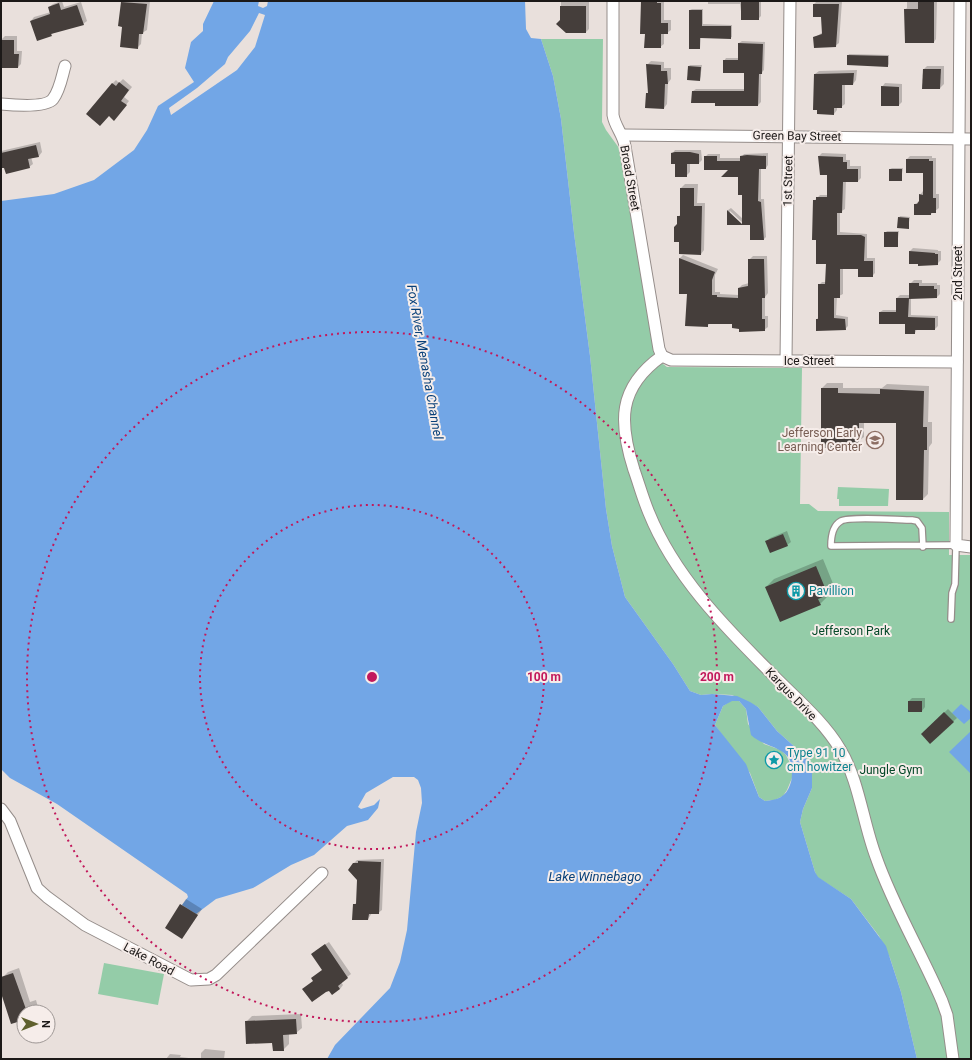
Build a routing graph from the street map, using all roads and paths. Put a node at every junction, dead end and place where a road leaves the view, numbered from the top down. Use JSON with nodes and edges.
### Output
{"nodes":[{"id":1,"x":614,"y":1,"type":"edge"},
{"id":2,"x":790,"y":1,"type":"edge"},
{"id":3,"x":960,"y":1,"type":"edge"},
{"id":4,"x":65,"y":66,"type":"dead end"},
{"id":5,"x":1,"y":104,"type":"edge"},
{"id":6,"x":623,"y":135,"type":"junction"},
{"id":7,"x":789,"y":137,"type":"junction"},
{"id":8,"x":959,"y":139,"type":"junction"},
{"id":9,"x":971,"y":139,"type":"edge"},
{"id":10,"x":662,"y":356,"type":"junction"},
{"id":11,"x":786,"y":361,"type":"junction"},
{"id":12,"x":957,"y":362,"type":"junction"},
{"id":13,"x":956,"y":545,"type":"junction"},
{"id":14,"x":923,"y":547,"type":"junction"},
{"id":15,"x":971,"y":547,"type":"edge"},
{"id":16,"x":951,"y":620,"type":"dead end"},
{"id":17,"x":1,"y":808,"type":"edge"},
{"id":18,"x":322,"y":874,"type":"dead end"},
{"id":19,"x":953,"y":1059,"type":"edge"}],
"edges":[{"from":1,"to":6,"type":"street","name":"Broad Street"},
{"from":2,"to":7,"type":"street","name":"1st Street"},
{"from":3,"to":8,"type":"street","name":"2nd Street"},
{"from":4,"to":5,"type":"street"},
{"from":6,"to":7,"type":"street","name":"Green Bay Street"},
{"from":6,"to":10,"type":"street","name":"Broad Street"},
{"from":7,"to":8,"type":"street","name":"Green Bay Street"},
{"from":7,"to":11,"type":"street","name":"1st Street"},
{"from":8,"to":9,"type":"street","name":"Green Bay Street"},
{"from":8,"to":12,"type":"street","name":"2nd Street"},
{"from":10,"to":11,"type":"street","name":"Ice Street"},
{"from":10,"to":19,"type":"street","name":"Kargus Drive"},
{"from":11,"to":12,"type":"street","name":"Ice Street"},
{"from":12,"to":13,"type":"street","name":"2nd Street"},
{"from":13,"to":14,"type":"lane"},
{"from":13,"to":15,"type":"street"},
{"from":13,"to":16,"type":"lane"},
{"from":14,"to":14,"type":"lane"},
{"from":17,"to":18,"type":"street","name":"Lake Road"}]}
